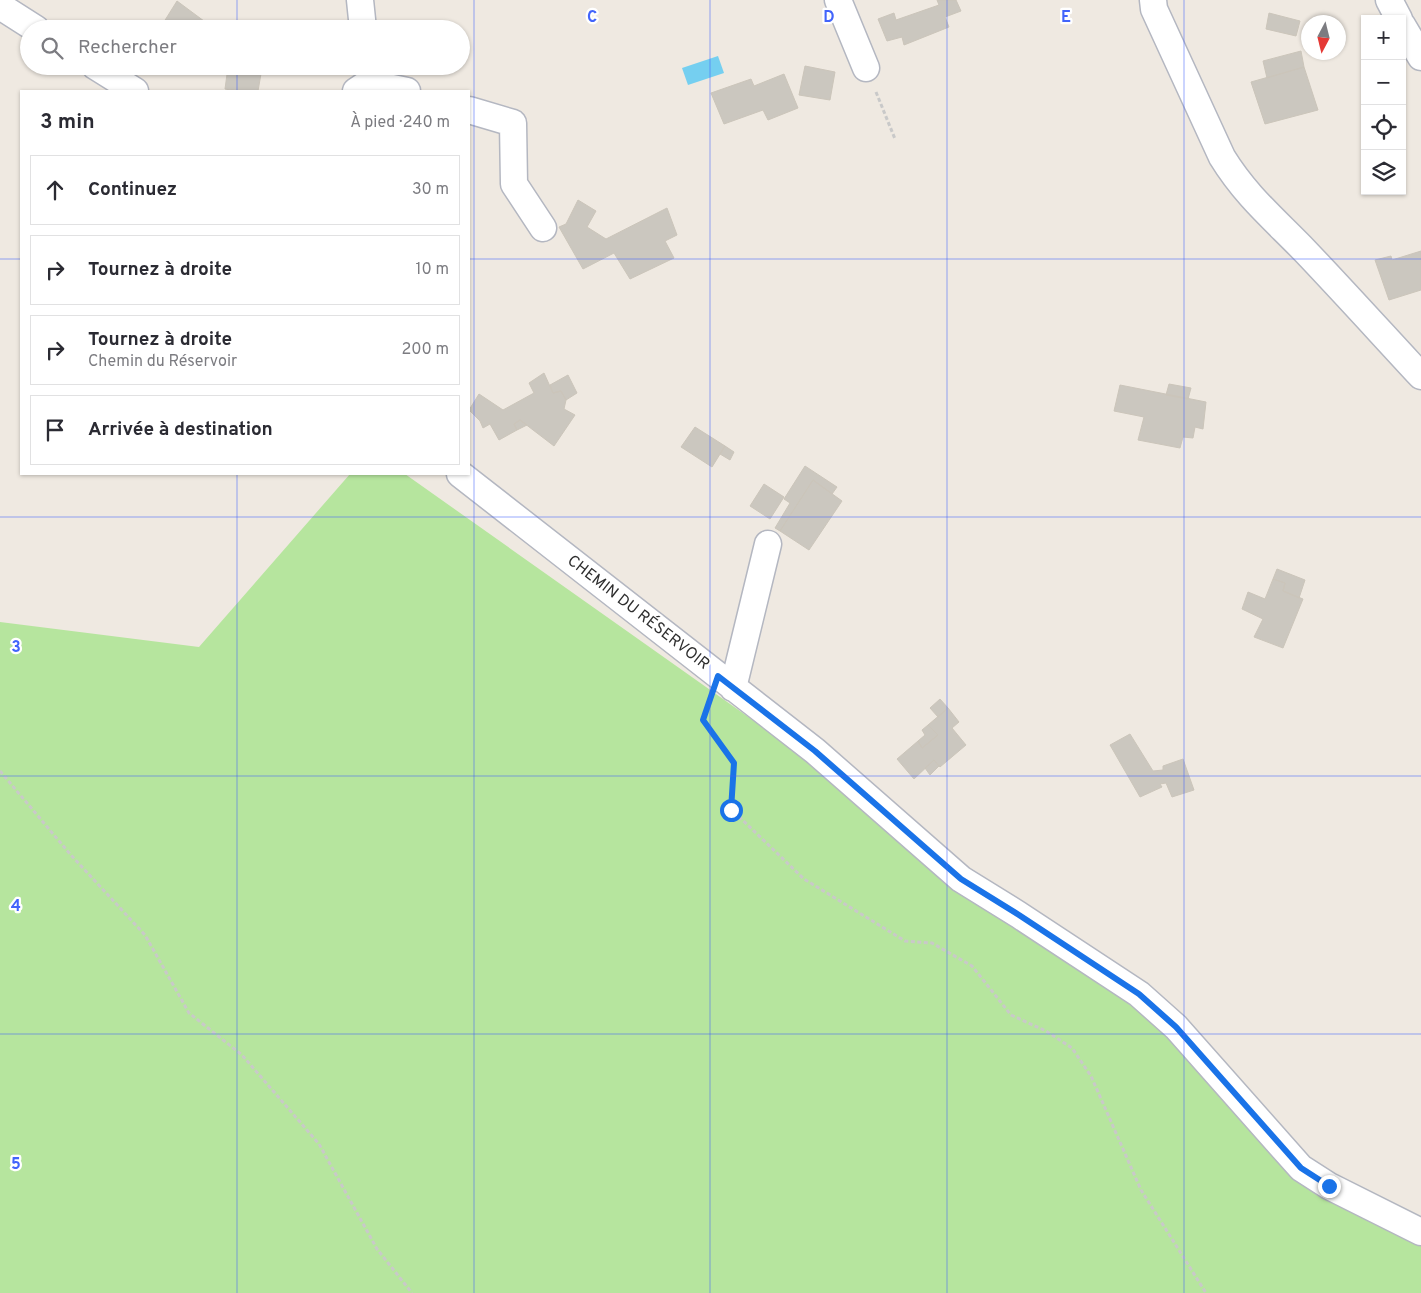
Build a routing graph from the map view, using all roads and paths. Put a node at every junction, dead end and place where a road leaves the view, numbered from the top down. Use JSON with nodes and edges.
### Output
{"nodes":[{"id":1,"x":360,"y":0,"type":"edge"},
{"id":2,"x":838,"y":0,"type":"edge"},
{"id":3,"x":1153,"y":0,"type":"edge"},
{"id":4,"x":1389,"y":0,"type":"edge"},
{"id":5,"x":0,"y":6,"type":"edge"},
{"id":6,"x":1397,"y":15,"type":"edge"},
{"id":7,"x":22,"y":20,"type":"edge"},
{"id":8,"x":362,"y":20,"type":"edge"},
{"id":9,"x":1406,"y":32,"type":"edge"},
{"id":10,"x":1421,"y":57,"type":"edge"},
{"id":11,"x":866,"y":68,"type":"joint"},
{"id":12,"x":109,"y":75,"type":"edge"},
{"id":13,"x":364,"y":80,"type":"edge"},
{"id":14,"x":133,"y":90,"type":"edge"},
{"id":15,"x":403,"y":90,"type":"edge"},
{"id":16,"x":470,"y":110,"type":"edge"},
{"id":17,"x":895,"y":139,"type":"dead end"},
{"id":18,"x":543,"y":228,"type":"dead end"},
{"id":19,"x":1421,"y":376,"type":"edge"},
{"id":20,"x":461,"y":475,"type":"edge"},
{"id":21,"x":768,"y":544,"type":"dead end"},
{"id":22,"x":726,"y":682,"type":"junction"},
{"id":23,"x":0,"y":771,"type":"edge"},
{"id":24,"x":1421,"y":1232,"type":"edge"},
{"id":25,"x":412,"y":1293,"type":"edge"},
{"id":26,"x":1206,"y":1293,"type":"edge"}],
"edges":[{"from":1,"to":8,"type":"street"},
{"from":2,"to":11,"type":"street"},
{"from":3,"to":19,"type":"street"},
{"from":4,"to":6,"type":"street"},
{"from":5,"to":7,"type":"street"},
{"from":9,"to":10,"type":"street"},
{"from":11,"to":17,"type":"path"},
{"from":12,"to":14,"type":"street"},
{"from":13,"to":15,"type":"street"},
{"from":16,"to":18,"type":"street"},
{"from":20,"to":22,"type":"street","name":"CHEMIN DU RÉSERVOIR"},
{"from":21,"to":22,"type":"street"},
{"from":22,"to":24,"type":"street","name":"CHEMIN DU RÉSERVOIR"},
{"from":22,"to":26,"type":"path"},
{"from":23,"to":25,"type":"path"}]}
